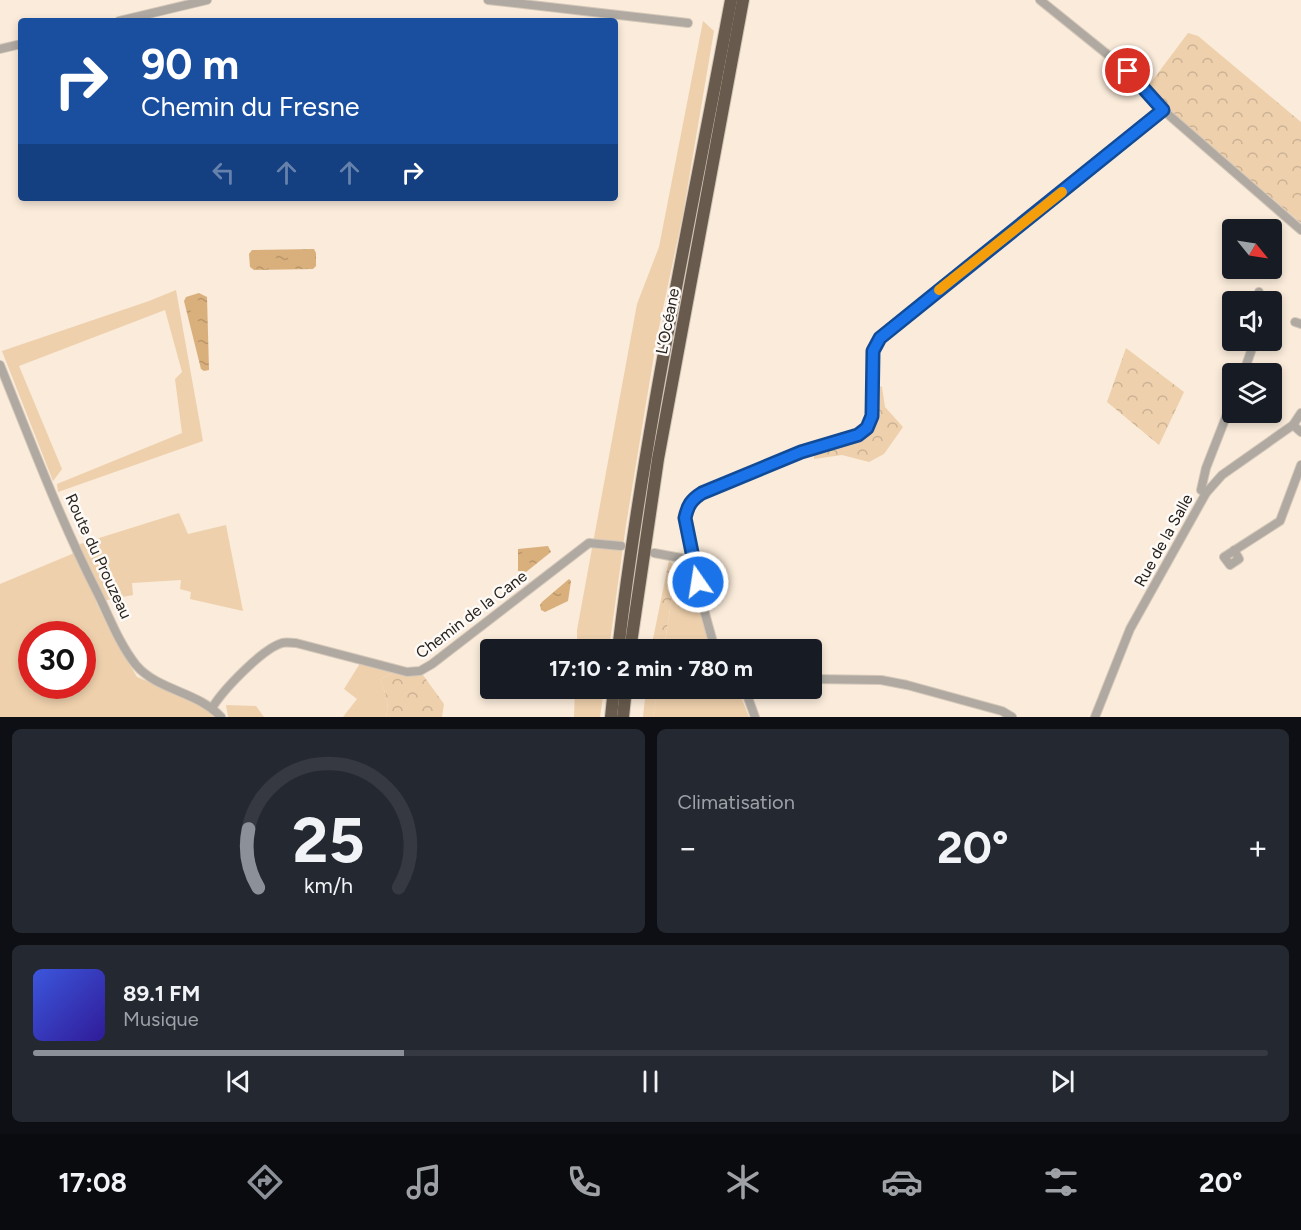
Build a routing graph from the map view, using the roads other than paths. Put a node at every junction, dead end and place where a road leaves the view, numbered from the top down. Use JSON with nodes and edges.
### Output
{"nodes":[{"id":1,"x":207,"y":0,"type":"edge"},
{"id":2,"x":488,"y":0,"type":"edge"},
{"id":3,"x":731,"y":0,"type":"edge"},
{"id":4,"x":743,"y":0,"type":"edge"},
{"id":5,"x":1040,"y":0,"type":"edge"},
{"id":6,"x":132,"y":18,"type":"edge"},
{"id":7,"x":688,"y":23,"type":"dead end"},
{"id":8,"x":18,"y":45,"type":"edge"},
{"id":9,"x":0,"y":50,"type":"edge"},
{"id":10,"x":1163,"y":110,"type":"junction"},
{"id":11,"x":1301,"y":230,"type":"edge"},
{"id":12,"x":0,"y":365,"type":"edge"},
{"id":13,"x":1301,"y":413,"type":"edge"},
{"id":14,"x":1224,"y":423,"type":"edge"},
{"id":15,"x":1293,"y":425,"type":"junction"},
{"id":16,"x":1301,"y":432,"type":"edge"},
{"id":17,"x":1301,"y":465,"type":"edge"},
{"id":18,"x":1206,"y":493,"type":"junction"},
{"id":19,"x":621,"y":546,"type":"dead end"},
{"id":20,"x":1234,"y":550,"type":"dead end"},
{"id":21,"x":654,"y":553,"type":"dead end"},
{"id":22,"x":692,"y":560,"type":"junction"},
{"id":23,"x":619,"y":639,"type":"edge"},
{"id":24,"x":632,"y":639,"type":"edge"},
{"id":25,"x":712,"y":639,"type":"edge"},
{"id":26,"x":822,"y":679,"type":"edge"},
{"id":27,"x":613,"y":699,"type":"edge"},
{"id":28,"x":625,"y":699,"type":"edge"},
{"id":29,"x":748,"y":699,"type":"edge"},
{"id":30,"x":212,"y":708,"type":"junction"},
{"id":31,"x":221,"y":717,"type":"edge"},
{"id":32,"x":611,"y":717,"type":"edge"},
{"id":33,"x":623,"y":717,"type":"edge"},
{"id":34,"x":755,"y":717,"type":"edge"},
{"id":35,"x":1012,"y":717,"type":"edge"},
{"id":36,"x":1095,"y":717,"type":"edge"}],
"edges":[{"from":1,"to":6,"type":"street"},
{"from":2,"to":7,"type":"street"},
{"from":3,"to":23,"type":"highway","name":"L’Océane"},
{"from":4,"to":24,"type":"highway","name":"L’Océane"},
{"from":5,"to":10,"type":"street"},
{"from":8,"to":9,"type":"street"},
{"from":10,"to":11,"type":"street"},
{"from":10,"to":22,"type":"street"},
{"from":12,"to":30,"type":"street","name":"Route du Prouzeau"},
{"from":13,"to":15,"type":"street","name":"Rue de la Salle"},
{"from":14,"to":18,"type":"street"},
{"from":15,"to":16,"type":"street"},
{"from":15,"to":18,"type":"street","name":"Rue de la Salle"},
{"from":17,"to":20,"type":"street"},
{"from":18,"to":36,"type":"street","name":"Rue de la Salle"},
{"from":19,"to":30,"type":"street","name":"Chemin de la Cane"},
{"from":21,"to":22,"type":"street"},
{"from":22,"to":25,"type":"street"},
{"from":26,"to":35,"type":"street"},
{"from":27,"to":32,"type":"highway"},
{"from":28,"to":33,"type":"highway"},
{"from":29,"to":34,"type":"street"},
{"from":30,"to":31,"type":"street","name":"Route du Prouzeau"}]}
